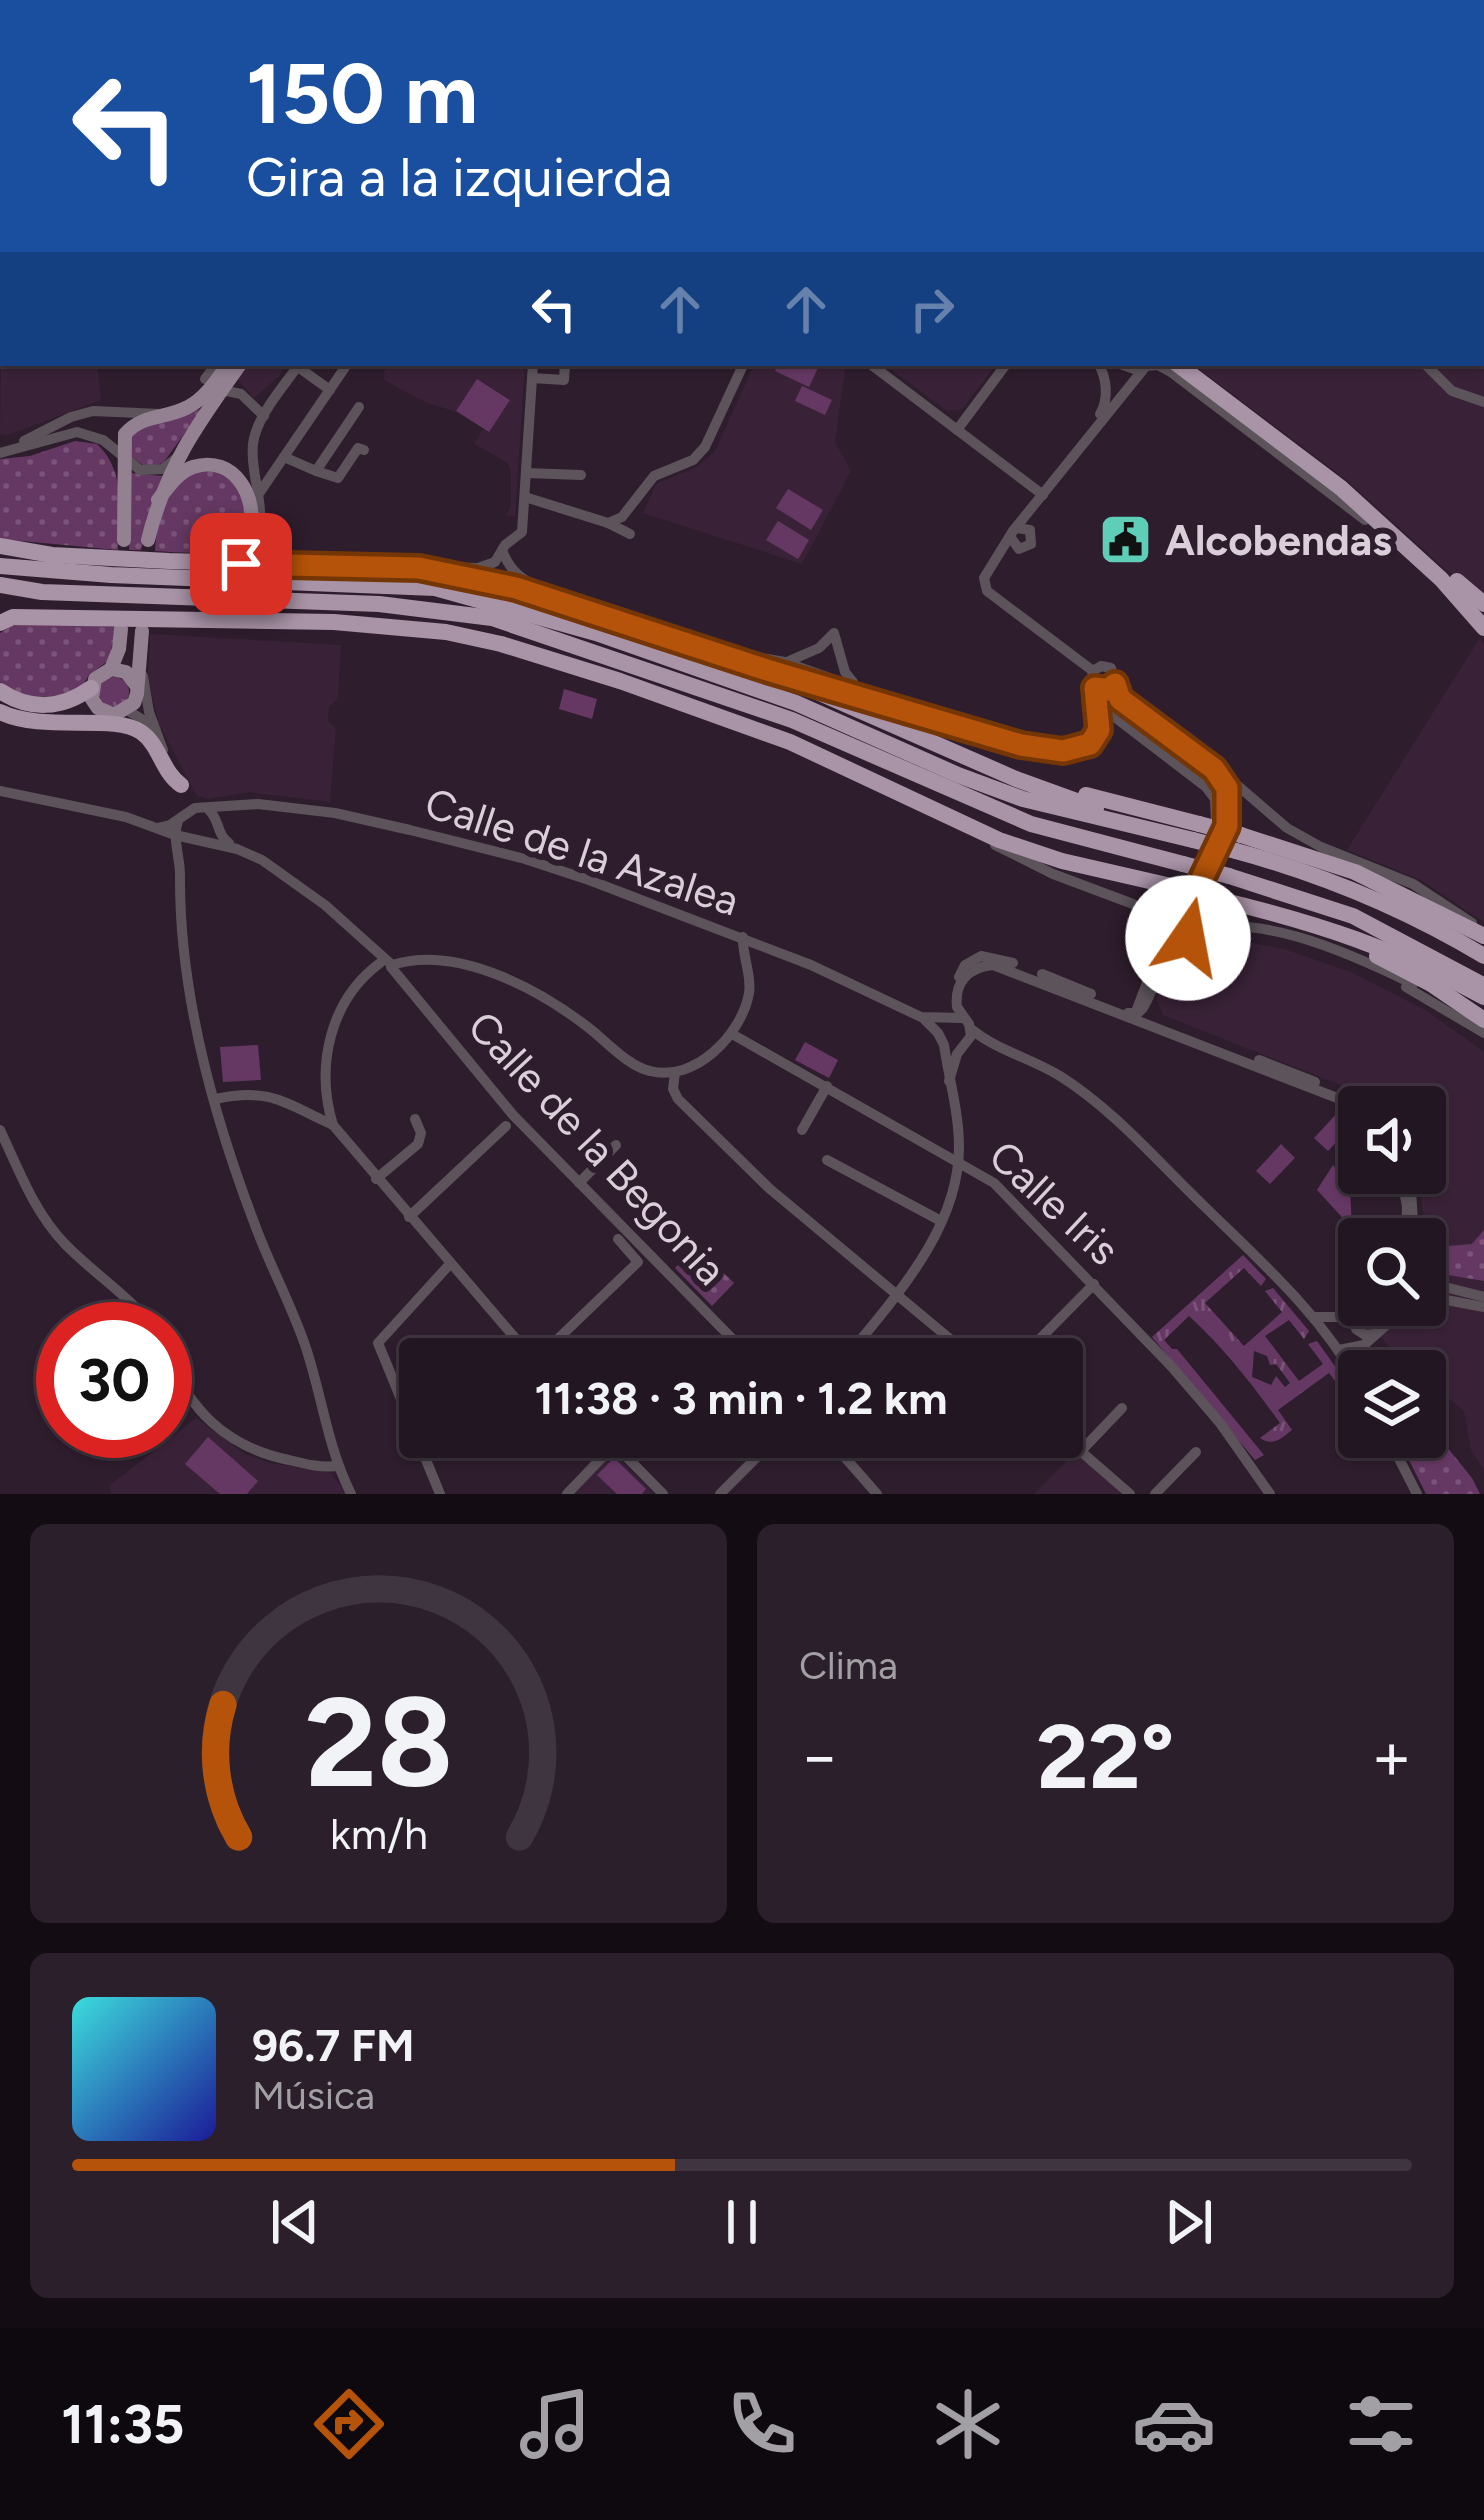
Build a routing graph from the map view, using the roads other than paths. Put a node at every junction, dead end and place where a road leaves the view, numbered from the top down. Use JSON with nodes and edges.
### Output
{"nodes":[{"id":1,"x":215,"y":366,"type":"edge"},
{"id":2,"x":227,"y":366,"type":"edge"},
{"id":3,"x":239,"y":366,"type":"edge"},
{"id":4,"x":298,"y":366,"type":"edge"},
{"id":5,"x":300,"y":366,"type":"edge"},
{"id":6,"x":346,"y":366,"type":"edge"},
{"id":7,"x":533,"y":366,"type":"edge"},
{"id":8,"x":566,"y":366,"type":"edge"},
{"id":9,"x":743,"y":366,"type":"edge"},
{"id":10,"x":872,"y":366,"type":"edge"},
{"id":11,"x":1005,"y":366,"type":"edge"},
{"id":12,"x":1100,"y":366,"type":"edge"},
{"id":13,"x":1126,"y":366,"type":"edge"},
{"id":14,"x":1155,"y":366,"type":"edge"},
{"id":15,"x":1160,"y":366,"type":"edge"},
{"id":16,"x":1180,"y":366,"type":"edge"},
{"id":17,"x":1196,"y":366,"type":"edge"},
{"id":18,"x":1436,"y":369,"type":"edge"},
{"id":19,"x":1140,"y":371,"type":"junction"},
{"id":20,"x":532,"y":378,"type":"junction"},
{"id":21,"x":205,"y":379,"type":"dead end"},
{"id":22,"x":330,"y":389,"type":"junction"},
{"id":23,"x":222,"y":390,"type":"junction"},
{"id":24,"x":1484,"y":402,"type":"edge"},
{"id":25,"x":359,"y":407,"type":"dead end"},
{"id":26,"x":170,"y":414,"type":"junction"},
{"id":27,"x":264,"y":416,"type":"junction"},
{"id":28,"x":957,"y":430,"type":"junction"},
{"id":29,"x":1087,"y":438,"type":"junction"},
{"id":30,"x":0,"y":450,"type":"edge"},
{"id":31,"x":364,"y":450,"type":"dead end"},
{"id":32,"x":284,"y":458,"type":"junction"},
{"id":33,"x":122,"y":459,"type":"junction"},
{"id":34,"x":176,"y":459,"type":"junction"},
{"id":35,"x":316,"y":471,"type":"junction"},
{"id":36,"x":526,"y":472,"type":"junction"},
{"id":37,"x":581,"y":476,"type":"dead end"},
{"id":38,"x":260,"y":492,"type":"junction"},
{"id":39,"x":1043,"y":495,"type":"junction"},
{"id":40,"x":525,"y":497,"type":"junction"},
{"id":41,"x":158,"y":500,"type":"junction"},
{"id":42,"x":608,"y":523,"type":"junction"},
{"id":43,"x":630,"y":534,"type":"dead end"},
{"id":44,"x":124,"y":540,"type":"dead end"},
{"id":45,"x":148,"y":540,"type":"dead end"},
{"id":46,"x":1404,"y":545,"type":"junction"},
{"id":47,"x":0,"y":546,"type":"edge"},
{"id":48,"x":502,"y":550,"type":"junction"},
{"id":49,"x":217,"y":557,"type":"junction"},
{"id":50,"x":169,"y":561,"type":"junction"},
{"id":51,"x":0,"y":566,"type":"edge"},
{"id":52,"x":419,"y":568,"type":"junction"},
{"id":53,"x":0,"y":585,"type":"edge"},
{"id":54,"x":435,"y":588,"type":"junction"},
{"id":55,"x":558,"y":601,"type":"junction"},
{"id":56,"x":1484,"y":604,"type":"edge"},
{"id":57,"x":0,"y":607,"type":"edge"},
{"id":58,"x":430,"y":609,"type":"junction"},
{"id":59,"x":88,"y":616,"type":"junction"},
{"id":60,"x":0,"y":623,"type":"edge"},
{"id":61,"x":1484,"y":628,"type":"edge"},
{"id":62,"x":121,"y":629,"type":"dead end"},
{"id":63,"x":142,"y":631,"type":"joint"},
{"id":64,"x":702,"y":649,"type":"junction"},
{"id":65,"x":737,"y":661,"type":"junction"},
{"id":66,"x":785,"y":662,"type":"junction"},
{"id":67,"x":111,"y":669,"type":"junction"},
{"id":68,"x":767,"y":670,"type":"junction"},
{"id":69,"x":1093,"y":671,"type":"junction"},
{"id":70,"x":620,"y":682,"type":"junction"},
{"id":71,"x":855,"y":684,"type":"junction"},
{"id":72,"x":1115,"y":684,"type":"junction"},
{"id":73,"x":136,"y":685,"type":"junction"},
{"id":74,"x":91,"y":688,"type":"junction"},
{"id":75,"x":1095,"y":688,"type":"junction"},
{"id":76,"x":0,"y":691,"type":"edge"},
{"id":77,"x":1099,"y":704,"type":"junction"},
{"id":78,"x":128,"y":710,"type":"junction"},
{"id":79,"x":0,"y":712,"type":"edge"},
{"id":80,"x":107,"y":714,"type":"junction"},
{"id":81,"x":934,"y":719,"type":"junction"},
{"id":82,"x":40,"y":723,"type":"junction"},
{"id":83,"x":161,"y":748,"type":"junction"},
{"id":84,"x":1214,"y":769,"type":"junction"},
{"id":85,"x":181,"y":785,"type":"junction"},
{"id":86,"x":0,"y":790,"type":"edge"},
{"id":87,"x":191,"y":814,"type":"junction"},
{"id":88,"x":951,"y":819,"type":"junction"},
{"id":89,"x":217,"y":827,"type":"junction"},
{"id":90,"x":157,"y":828,"type":"junction"},
{"id":91,"x":1193,"y":834,"type":"junction"},
{"id":92,"x":175,"y":835,"type":"junction"},
{"id":93,"x":196,"y":839,"type":"junction"},
{"id":94,"x":1238,"y":843,"type":"junction"},
{"id":95,"x":237,"y":848,"type":"junction"},
{"id":96,"x":180,"y":857,"type":"junction"},
{"id":97,"x":1173,"y":896,"type":"junction"},
{"id":98,"x":1195,"y":914,"type":"junction"},
{"id":99,"x":1163,"y":929,"type":"junction"},
{"id":100,"x":1257,"y":931,"type":"junction"},
{"id":101,"x":1484,"y":934,"type":"edge"},
{"id":102,"x":1187,"y":937,"type":"junction"},
{"id":103,"x":743,"y":938,"type":"junction"},
{"id":104,"x":764,"y":946,"type":"junction"},
{"id":105,"x":1484,"y":956,"type":"edge"},
{"id":106,"x":386,"y":964,"type":"junction"},
{"id":107,"x":746,"y":964,"type":"junction"},
{"id":108,"x":1484,"y":986,"type":"edge"},
{"id":109,"x":1146,"y":993,"type":"junction"},
{"id":110,"x":1120,"y":1009,"type":"junction"},
{"id":111,"x":1481,"y":1010,"type":"edge"},
{"id":112,"x":1138,"y":1013,"type":"junction"},
{"id":113,"x":921,"y":1016,"type":"junction"},
{"id":114,"x":946,"y":1019,"type":"junction"},
{"id":115,"x":967,"y":1024,"type":"junction"},
{"id":116,"x":1158,"y":1024,"type":"junction"},
{"id":117,"x":1484,"y":1033,"type":"edge"},
{"id":118,"x":732,"y":1034,"type":"junction"},
{"id":119,"x":941,"y":1039,"type":"junction"},
{"id":120,"x":994,"y":1046,"type":"junction"},
{"id":121,"x":963,"y":1047,"type":"junction"},
{"id":122,"x":674,"y":1072,"type":"junction"},
{"id":123,"x":950,"y":1082,"type":"junction"},
{"id":124,"x":827,"y":1086,"type":"junction"},
{"id":125,"x":1338,"y":1091,"type":"edge"},
{"id":126,"x":216,"y":1099,"type":"junction"},
{"id":127,"x":328,"y":1099,"type":"junction"},
{"id":128,"x":311,"y":1113,"type":"junction"},
{"id":129,"x":415,"y":1119,"type":"dead end"},
{"id":130,"x":333,"y":1125,"type":"junction"},
{"id":131,"x":506,"y":1126,"type":"dead end"},
{"id":132,"x":0,"y":1130,"type":"edge"},
{"id":133,"x":802,"y":1130,"type":"dead end"},
{"id":134,"x":616,"y":1145,"type":"dead end"},
{"id":135,"x":827,"y":1160,"type":"dead end"},
{"id":136,"x":958,"y":1160,"type":"junction"},
{"id":137,"x":376,"y":1179,"type":"junction"},
{"id":138,"x":579,"y":1184,"type":"junction"},
{"id":139,"x":409,"y":1217,"type":"junction"},
{"id":140,"x":941,"y":1221,"type":"junction"},
{"id":141,"x":617,"y":1239,"type":"dead end"},
{"id":142,"x":449,"y":1265,"type":"junction"},
{"id":143,"x":1094,"y":1284,"type":"junction"},
{"id":144,"x":1446,"y":1288,"type":"edge"},
{"id":145,"x":898,"y":1293,"type":"junction"},
{"id":146,"x":1484,"y":1298,"type":"edge"},
{"id":147,"x":1446,"y":1300,"type":"edge"},
{"id":148,"x":132,"y":1302,"type":"edge"},
{"id":149,"x":1484,"y":1307,"type":"edge"},
{"id":150,"x":1338,"y":1313,"type":"edge"},
{"id":151,"x":1314,"y":1317,"type":"junction"},
{"id":152,"x":1348,"y":1326,"type":"edge"},
{"id":153,"x":1356,"y":1326,"type":"edge"},
{"id":154,"x":1386,"y":1326,"type":"edge"},
{"id":155,"x":1378,"y":1333,"type":"junction"},
{"id":156,"x":516,"y":1338,"type":"edge"},
{"id":157,"x":557,"y":1338,"type":"edge"},
{"id":158,"x":731,"y":1338,"type":"edge"},
{"id":159,"x":861,"y":1338,"type":"edge"},
{"id":160,"x":950,"y":1338,"type":"edge"},
{"id":161,"x":1041,"y":1338,"type":"edge"},
{"id":162,"x":1364,"y":1345,"type":"junction"},
{"id":163,"x":1338,"y":1348,"type":"junction"},
{"id":164,"x":1361,"y":1350,"type":"edge"},
{"id":165,"x":192,"y":1401,"type":"edge"},
{"id":166,"x":1122,"y":1408,"type":"dead end"},
{"id":167,"x":1083,"y":1449,"type":"edge"},
{"id":168,"x":1196,"y":1452,"type":"dead end"},
{"id":169,"x":1083,"y":1453,"type":"edge"},
{"id":170,"x":596,"y":1458,"type":"edge"},
{"id":171,"x":627,"y":1458,"type":"edge"},
{"id":172,"x":756,"y":1458,"type":"edge"},
{"id":173,"x":845,"y":1458,"type":"edge"},
{"id":174,"x":1399,"y":1458,"type":"edge"},
{"id":175,"x":335,"y":1462,"type":"junction"},
{"id":176,"x":351,"y":1494,"type":"edge"},
{"id":177,"x":440,"y":1494,"type":"edge"},
{"id":178,"x":567,"y":1494,"type":"edge"},
{"id":179,"x":663,"y":1494,"type":"edge"},
{"id":180,"x":720,"y":1494,"type":"edge"},
{"id":181,"x":877,"y":1494,"type":"edge"},
{"id":182,"x":1130,"y":1494,"type":"edge"},
{"id":183,"x":1155,"y":1494,"type":"edge"},
{"id":184,"x":1270,"y":1494,"type":"edge"},
{"id":185,"x":1417,"y":1494,"type":"edge"}],
"edges":[{"from":1,"to":21,"type":"street"},
{"from":2,"to":26,"type":"main road"},
{"from":3,"to":23,"type":"main road"},
{"from":4,"to":27,"type":"street"},
{"from":5,"to":22,"type":"street"},
{"from":6,"to":22,"type":"street"},
{"from":7,"to":20,"type":"street"},
{"from":8,"to":20,"type":"street"},
{"from":9,"to":42,"type":"street"},
{"from":10,"to":28,"type":"street"},
{"from":11,"to":28,"type":"street"},
{"from":12,"to":29,"type":"street"},
{"from":13,"to":19,"type":"street"},
{"from":14,"to":19,"type":"street"},
{"from":15,"to":46,"type":"street"},
{"from":16,"to":46,"type":"highway"},
{"from":17,"to":56,"type":"highway"},
{"from":18,"to":24,"type":"street"},
{"from":19,"to":29,"type":"street"},
{"from":20,"to":36,"type":"street"},
{"from":22,"to":32,"type":"street"},
{"from":23,"to":27,"type":"street"},
{"from":23,"to":34,"type":"main road"},
{"from":25,"to":35,"type":"street"},
{"from":26,"to":30,"type":"street"},
{"from":26,"to":33,"type":"main road"},
{"from":27,"to":38,"type":"street"},
{"from":28,"to":39,"type":"street"},
{"from":29,"to":39,"type":"street"},
{"from":30,"to":33,"type":"street"},
{"from":31,"to":35,"type":"street"},
{"from":32,"to":35,"type":"street"},
{"from":32,"to":38,"type":"street"},
{"from":33,"to":34,"type":"street"},
{"from":33,"to":44,"type":"main road"},
{"from":34,"to":41,"type":"main road"},
{"from":36,"to":37,"type":"street"},
{"from":36,"to":40,"type":"street"},
{"from":38,"to":49,"type":"street"},
{"from":39,"to":69,"type":"street"},
{"from":40,"to":42,"type":"street"},
{"from":40,"to":48,"type":"street"},
{"from":41,"to":45,"type":"main road"},
{"from":41,"to":49,"type":"main road"},
{"from":42,"to":43,"type":"street"},
{"from":46,"to":61,"type":"highway"},
{"from":47,"to":50,"type":"highway"},
{"from":48,"to":52,"type":"street"},
{"from":48,"to":55,"type":"street"},
{"from":49,"to":50,"type":"main road"},
{"from":50,"to":52,"type":"highway"},
{"from":51,"to":54,"type":"highway"},
{"from":52,"to":55,"type":"highway"},
{"from":53,"to":58,"type":"highway"},
{"from":54,"to":65,"type":"highway"},
{"from":54,"to":91,"type":"highway"},
{"from":55,"to":64,"type":"highway"},
{"from":57,"to":59,"type":"highway"},
{"from":58,"to":70,"type":"highway"},
{"from":58,"to":108,"type":"highway","bridge":true},
{"from":59,"to":60,"type":"highway"},
{"from":59,"to":70,"type":"highway"},
{"from":62,"to":67,"type":"main road"},
{"from":63,"to":73,"type":"main road"},
{"from":63,"to":83,"type":"street"},
{"from":64,"to":65,"type":"highway"},
{"from":64,"to":66,"type":"street"},
{"from":65,"to":68,"type":"highway"},
{"from":66,"to":71,"type":"street"},
{"from":66,"to":71,"type":"street"},
{"from":67,"to":73,"type":"main road"},
{"from":67,"to":74,"type":"main road"},
{"from":68,"to":81,"type":"street"},
{"from":68,"to":91,"type":"highway"},
{"from":69,"to":72,"type":"street"},
{"from":69,"to":75,"type":"street"},
{"from":70,"to":88,"type":"highway"},
{"from":71,"to":81,"type":"street"},
{"from":72,"to":75,"type":"street"},
{"from":72,"to":84,"type":"street"},
{"from":73,"to":78,"type":"main road"},
{"from":74,"to":76,"type":"highway"},
{"from":74,"to":80,"type":"main road"},
{"from":75,"to":77,"type":"street"},
{"from":77,"to":81,"type":"street"},
{"from":77,"to":97,"type":"street"},
{"from":78,"to":80,"type":"main road"},
{"from":78,"to":83,"type":"street"},
{"from":79,"to":82,"type":"highway"},
{"from":80,"to":82,"type":"highway"},
{"from":82,"to":85,"type":"highway"},
{"from":83,"to":85,"type":"street"},
{"from":84,"to":98,"type":"street"},
{"from":84,"to":101,"type":"street"},
{"from":85,"to":87,"type":"street"},
{"from":86,"to":90,"type":"street","name":"Calle de la Begonia"},
{"from":87,"to":89,"type":"street"},
{"from":87,"to":90,"type":"street","name":"Calle de la Azalea"},
{"from":87,"to":92,"type":"street"},
{"from":87,"to":93,"type":"street"},
{"from":87,"to":103,"type":"street","name":"Calle de la Azalea"},
{"from":88,"to":97,"type":"highway"},
{"from":88,"to":99,"type":"street"},
{"from":89,"to":93,"type":"street"},
{"from":89,"to":95,"type":"street","name":"Calle de la Begonia"},
{"from":90,"to":92,"type":"street","name":"Calle de la Begonia"},
{"from":91,"to":94,"type":"highway","bridge":true},
{"from":92,"to":93,"type":"street","name":"Calle de la Begonia"},
{"from":92,"to":96,"type":"street"},
{"from":93,"to":95,"type":"street","name":"Calle de la Begonia"},
{"from":93,"to":96,"type":"street"},
{"from":94,"to":101,"type":"highway"},
{"from":94,"to":105,"type":"highway"},
{"from":95,"to":106,"type":"street","name":"Calle de la Begonia"},
{"from":96,"to":126,"type":"street"},
{"from":97,"to":98,"type":"street"},
{"from":97,"to":99,"type":"street"},
{"from":97,"to":111,"type":"highway","bridge":true},
{"from":98,"to":102,"type":"street"},
{"from":99,"to":102,"type":"street"},
{"from":99,"to":109,"type":"street"},
{"from":100,"to":102,"type":"street"},
{"from":100,"to":111,"type":"street"},
{"from":100,"to":117,"type":"street"},
{"from":102,"to":109,"type":"street"},
{"from":103,"to":104,"type":"street","name":"Calle de la Azalea"},
{"from":103,"to":107,"type":"street"},
{"from":104,"to":107,"type":"street"},
{"from":104,"to":113,"type":"street","name":"Calle de la Azalea"},
{"from":106,"to":122,"type":"street"},
{"from":106,"to":127,"type":"street"},
{"from":106,"to":138,"type":"street","name":"Calle de la Begonia"},
{"from":107,"to":118,"type":"street"},
{"from":109,"to":110,"type":"street"},
{"from":109,"to":112,"type":"street"},
{"from":109,"to":116,"type":"street"},
{"from":110,"to":112,"type":"street"},
{"from":110,"to":114,"type":"street"},
{"from":110,"to":115,"type":"street"},
{"from":110,"to":116,"type":"street"},
{"from":112,"to":116,"type":"street"},
{"from":113,"to":114,"type":"street","name":"Calle de la Azalea"},
{"from":113,"to":119,"type":"street","name":"Calle de la Azalea"},
{"from":114,"to":115,"type":"street","name":"Calle de la Azalea"},
{"from":114,"to":119,"type":"street"},
{"from":115,"to":120,"type":"street"},
{"from":115,"to":121,"type":"street"},
{"from":116,"to":125,"type":"street"},
{"from":118,"to":122,"type":"street"},
{"from":118,"to":124,"type":"street","name":"Calle Iris"},
{"from":119,"to":121,"type":"street"},
{"from":119,"to":123,"type":"street"},
{"from":120,"to":121,"type":"street"},
{"from":120,"to":151,"type":"street"},
{"from":121,"to":123,"type":"street"},
{"from":122,"to":145,"type":"street"},
{"from":123,"to":136,"type":"street"},
{"from":124,"to":133,"type":"street"},
{"from":124,"to":136,"type":"street","name":"Calle Iris"},
{"from":126,"to":128,"type":"street"},
{"from":126,"to":175,"type":"street"},
{"from":127,"to":128,"type":"street"},
{"from":127,"to":130,"type":"street"},
{"from":128,"to":130,"type":"street"},
{"from":129,"to":137,"type":"street"},
{"from":130,"to":137,"type":"street"},
{"from":131,"to":139,"type":"street"},
{"from":132,"to":148,"type":"street"},
{"from":134,"to":138,"type":"street"},
{"from":135,"to":140,"type":"street"},
{"from":136,"to":140,"type":"street"},
{"from":136,"to":143,"type":"street","name":"Calle Iris"},
{"from":137,"to":139,"type":"street"},
{"from":138,"to":158,"type":"street","name":"Calle de la Begonia"},
{"from":139,"to":142,"type":"street"},
{"from":140,"to":145,"type":"street"},
{"from":141,"to":157,"type":"street"},
{"from":142,"to":156,"type":"street"},
{"from":142,"to":177,"type":"street"},
{"from":143,"to":161,"type":"street"},
{"from":143,"to":184,"type":"street","name":"Calle Iris"},
{"from":144,"to":146,"type":"street"},
{"from":145,"to":159,"type":"street"},
{"from":145,"to":160,"type":"street"},
{"from":147,"to":149,"type":"street"},
{"from":150,"to":151,"type":"street"},
{"from":151,"to":163,"type":"street"},
{"from":152,"to":163,"type":"street"},
{"from":153,"to":155,"type":"street"},
{"from":154,"to":155,"type":"street"},
{"from":155,"to":162,"type":"street"},
{"from":162,"to":163,"type":"street"},
{"from":162,"to":164,"type":"street"},
{"from":165,"to":175,"type":"street"},
{"from":166,"to":167,"type":"street"},
{"from":168,"to":183,"type":"street"},
{"from":169,"to":182,"type":"street"},
{"from":170,"to":178,"type":"street"},
{"from":171,"to":179,"type":"street"},
{"from":172,"to":180,"type":"street"},
{"from":173,"to":181,"type":"street"},
{"from":174,"to":185,"type":"street"},
{"from":175,"to":176,"type":"street"}]}
